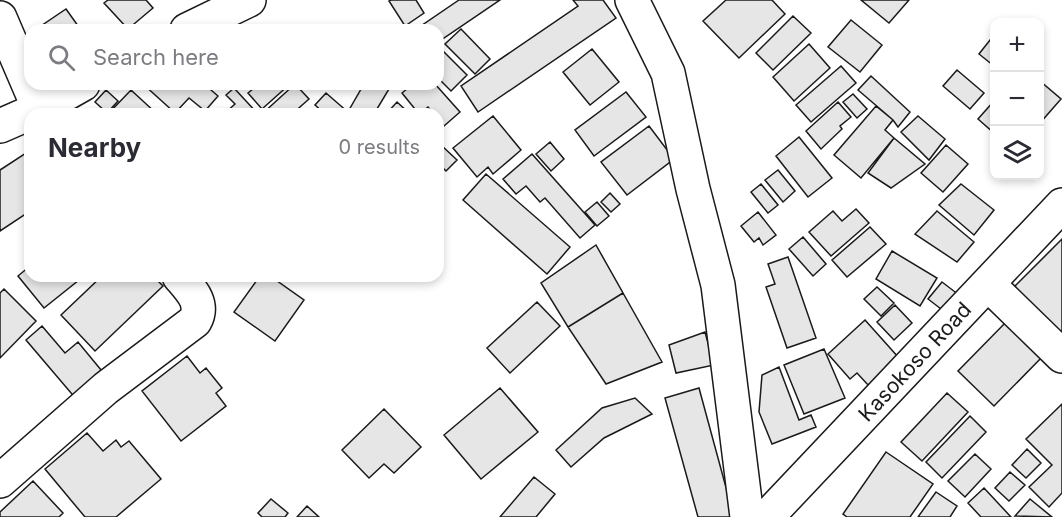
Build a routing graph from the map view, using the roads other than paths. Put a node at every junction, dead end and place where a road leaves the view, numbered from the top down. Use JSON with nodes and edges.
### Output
{"nodes":[{"id":1,"x":249,"y":0,"type":"edge"},
{"id":2,"x":632,"y":0,"type":"edge"},
{"id":3,"x":0,"y":18,"type":"edge"},
{"id":4,"x":200,"y":24,"type":"edge"},
{"id":5,"x":24,"y":73,"type":"edge"},
{"id":6,"x":31,"y":90,"type":"edge"},
{"id":7,"x":74,"y":90,"type":"edge"},
{"id":8,"x":39,"y":108,"type":"edge"},
{"id":9,"x":47,"y":108,"type":"edge"},
{"id":10,"x":24,"y":118,"type":"edge"},
{"id":11,"x":0,"y":126,"type":"edge"},
{"id":12,"x":1062,"y":206,"type":"edge"},
{"id":13,"x":184,"y":282,"type":"edge"},
{"id":14,"x":988,"y":284,"type":"junction"},
{"id":15,"x":1062,"y":356,"type":"edge"},
{"id":16,"x":0,"y":481,"type":"edge"},
{"id":17,"x":747,"y":517,"type":"edge"},
{"id":18,"x":766,"y":517,"type":"edge"}],
"edges":[{"from":1,"to":4,"type":"street"},
{"from":2,"to":17,"type":"street"},
{"from":3,"to":5,"type":"street"},
{"from":6,"to":8,"type":"street"},
{"from":7,"to":9,"type":"street"},
{"from":10,"to":11,"type":"street"},
{"from":12,"to":14,"type":"street","name":"Kasokoso Road"},
{"from":13,"to":16,"type":"street"},
{"from":14,"to":15,"type":"street"},
{"from":14,"to":18,"type":"street","name":"Kasokoso Road"}]}
